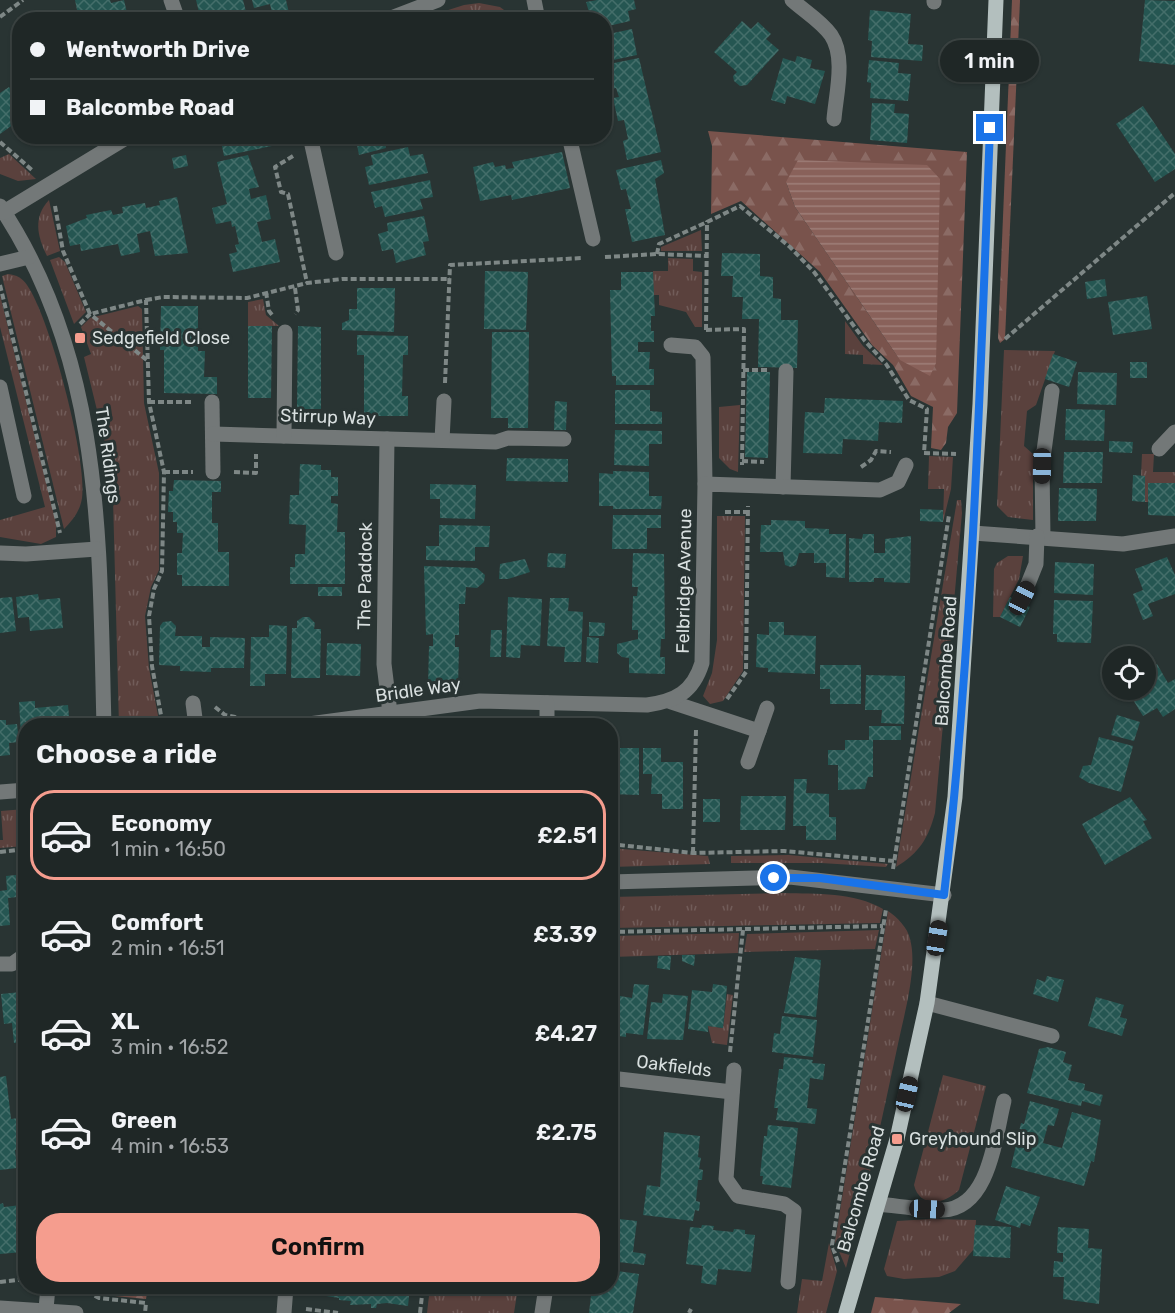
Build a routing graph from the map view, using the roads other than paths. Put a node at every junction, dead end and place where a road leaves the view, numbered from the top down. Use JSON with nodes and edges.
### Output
{"nodes":[{"id":1,"x":438,"y":0,"type":"edge"},
{"id":2,"x":792,"y":0,"type":"edge"},
{"id":3,"x":996,"y":0,"type":"edge"},
{"id":4,"x":407,"y":12,"type":"edge"},
{"id":5,"x":834,"y":119,"type":"dead end"},
{"id":6,"x":115,"y":144,"type":"edge"},
{"id":7,"x":312,"y":144,"type":"edge"},
{"id":8,"x":571,"y":144,"type":"edge"},
{"id":9,"x":2,"y":209,"type":"edge"},
{"id":10,"x":592,"y":238,"type":"dead end"},
{"id":11,"x":336,"y":253,"type":"dead end"},
{"id":12,"x":29,"y":257,"type":"junction"},
{"id":13,"x":0,"y":264,"type":"edge"},
{"id":14,"x":281,"y":326,"type":"road end"},
{"id":15,"x":671,"y":345,"type":"dead end"},
{"id":16,"x":786,"y":371,"type":"dead end"},
{"id":17,"x":0,"y":387,"type":"edge"},
{"id":18,"x":1052,"y":391,"type":"dead end"},
{"id":19,"x":444,"y":401,"type":"road end"},
{"id":20,"x":213,"y":402,"type":"road end"},
{"id":21,"x":1175,"y":432,"type":"edge"},
{"id":22,"x":213,"y":434,"type":"junction"},
{"id":23,"x":284,"y":436,"type":"junction"},
{"id":24,"x":387,"y":439,"type":"junction"},
{"id":25,"x":564,"y":439,"type":"dead end"},
{"id":26,"x":442,"y":440,"type":"junction"},
{"id":27,"x":1159,"y":449,"type":"dead end"},
{"id":28,"x":906,"y":459,"type":"road end"},
{"id":29,"x":213,"y":472,"type":"dead end"},
{"id":30,"x":705,"y":484,"type":"junction"},
{"id":31,"x":783,"y":487,"type":"junction"},
{"id":32,"x":24,"y":496,"type":"dead end"},
{"id":33,"x":973,"y":533,"type":"junction"},
{"id":34,"x":1175,"y":536,"type":"edge"},
{"id":35,"x":1040,"y":537,"type":"junction"},
{"id":36,"x":97,"y":549,"type":"junction"},
{"id":37,"x":0,"y":553,"type":"edge"},
{"id":38,"x":1022,"y":598,"type":"dead end"},
{"id":39,"x":671,"y":702,"type":"junction"},
{"id":40,"x":193,"y":703,"type":"dead end"},
{"id":41,"x":547,"y":703,"type":"junction"},
{"id":42,"x":767,"y":708,"type":"dead end"},
{"id":43,"x":390,"y":713,"type":"junction"},
{"id":44,"x":104,"y":718,"type":"edge"},
{"id":45,"x":195,"y":718,"type":"edge"},
{"id":46,"x":353,"y":718,"type":"edge"},
{"id":47,"x":547,"y":718,"type":"edge"},
{"id":48,"x":759,"y":731,"type":"junction"},
{"id":49,"x":748,"y":762,"type":"dead end"},
{"id":50,"x":18,"y":791,"type":"edge"},
{"id":51,"x":0,"y":792,"type":"edge"},
{"id":52,"x":618,"y":882,"type":"edge"},
{"id":53,"x":944,"y":895,"type":"junction"},
{"id":54,"x":18,"y":960,"type":"edge"},
{"id":55,"x":0,"y":964,"type":"edge"},
{"id":56,"x":927,"y":1003,"type":"junction"},
{"id":57,"x":1052,"y":1036,"type":"dead end"},
{"id":58,"x":734,"y":1064,"type":"road end"},
{"id":59,"x":618,"y":1079,"type":"edge"},
{"id":60,"x":732,"y":1092,"type":"junction"},
{"id":61,"x":1004,"y":1101,"type":"dead end"},
{"id":62,"x":878,"y":1204,"type":"junction"},
{"id":63,"x":788,"y":1282,"type":"dead end"},
{"id":64,"x":47,"y":1294,"type":"edge"},
{"id":65,"x":285,"y":1294,"type":"edge"},
{"id":66,"x":545,"y":1294,"type":"edge"},
{"id":67,"x":0,"y":1308,"type":"edge"},
{"id":68,"x":46,"y":1310,"type":"junction"},
{"id":69,"x":284,"y":1310,"type":"edge"},
{"id":70,"x":76,"y":1313,"type":"edge"},
{"id":71,"x":542,"y":1313,"type":"edge"},
{"id":72,"x":846,"y":1313,"type":"edge"}],
"edges":[{"from":1,"to":4,"type":"street"},
{"from":2,"to":5,"type":"street"},
{"from":3,"to":33,"type":"main road","name":"Balcombe Road"},
{"from":6,"to":9,"type":"street"},
{"from":7,"to":11,"type":"street"},
{"from":8,"to":10,"type":"street"},
{"from":9,"to":12,"type":"street","name":"The Ridings"},
{"from":12,"to":13,"type":"street"},
{"from":12,"to":36,"type":"street","name":"The Ridings"},
{"from":14,"to":23,"type":"street"},
{"from":15,"to":30,"type":"street","name":"Felbridge Avenue"},
{"from":16,"to":31,"type":"street"},
{"from":17,"to":32,"type":"street"},
{"from":18,"to":35,"type":"street"},
{"from":19,"to":26,"type":"street"},
{"from":20,"to":22,"type":"street"},
{"from":21,"to":27,"type":"street"},
{"from":22,"to":23,"type":"street","name":"Stirrup Way"},
{"from":22,"to":29,"type":"street"},
{"from":23,"to":24,"type":"street","name":"Stirrup Way"},
{"from":24,"to":26,"type":"street","name":"Stirrup Way"},
{"from":24,"to":43,"type":"street","name":"The Paddock"},
{"from":25,"to":26,"type":"street","name":"Stirrup Way"},
{"from":28,"to":31,"type":"street","name":"Felbridge Avenue"},
{"from":30,"to":31,"type":"street","name":"Felbridge Avenue"},
{"from":30,"to":39,"type":"street","name":"Felbridge Avenue"},
{"from":33,"to":35,"type":"street"},
{"from":33,"to":53,"type":"main road","name":"Balcombe Road"},
{"from":34,"to":35,"type":"street"},
{"from":35,"to":38,"type":"street"},
{"from":36,"to":37,"type":"street"},
{"from":36,"to":44,"type":"street","name":"The Ridings"},
{"from":39,"to":41,"type":"street"},
{"from":39,"to":48,"type":"street"},
{"from":40,"to":45,"type":"street"},
{"from":41,"to":43,"type":"street","name":"Bridle Way"},
{"from":41,"to":47,"type":"street"},
{"from":42,"to":48,"type":"street"},
{"from":43,"to":46,"type":"street","name":"Bridle Way"},
{"from":48,"to":49,"type":"street"},
{"from":50,"to":51,"type":"street"},
{"from":52,"to":53,"type":"street"},
{"from":53,"to":56,"type":"main road","name":"Balcombe Road"},
{"from":54,"to":55,"type":"street"},
{"from":56,"to":57,"type":"street"},
{"from":56,"to":62,"type":"main road","name":"Balcombe Road"},
{"from":58,"to":60,"type":"street"},
{"from":59,"to":60,"type":"street","name":"Oakfields"},
{"from":60,"to":63,"type":"street"},
{"from":61,"to":62,"type":"street"},
{"from":62,"to":72,"type":"main road","name":"Balcombe Road"},
{"from":64,"to":68,"type":"street"},
{"from":65,"to":69,"type":"street"},
{"from":66,"to":71,"type":"street"},
{"from":67,"to":68,"type":"street"},
{"from":68,"to":70,"type":"street"}]}
